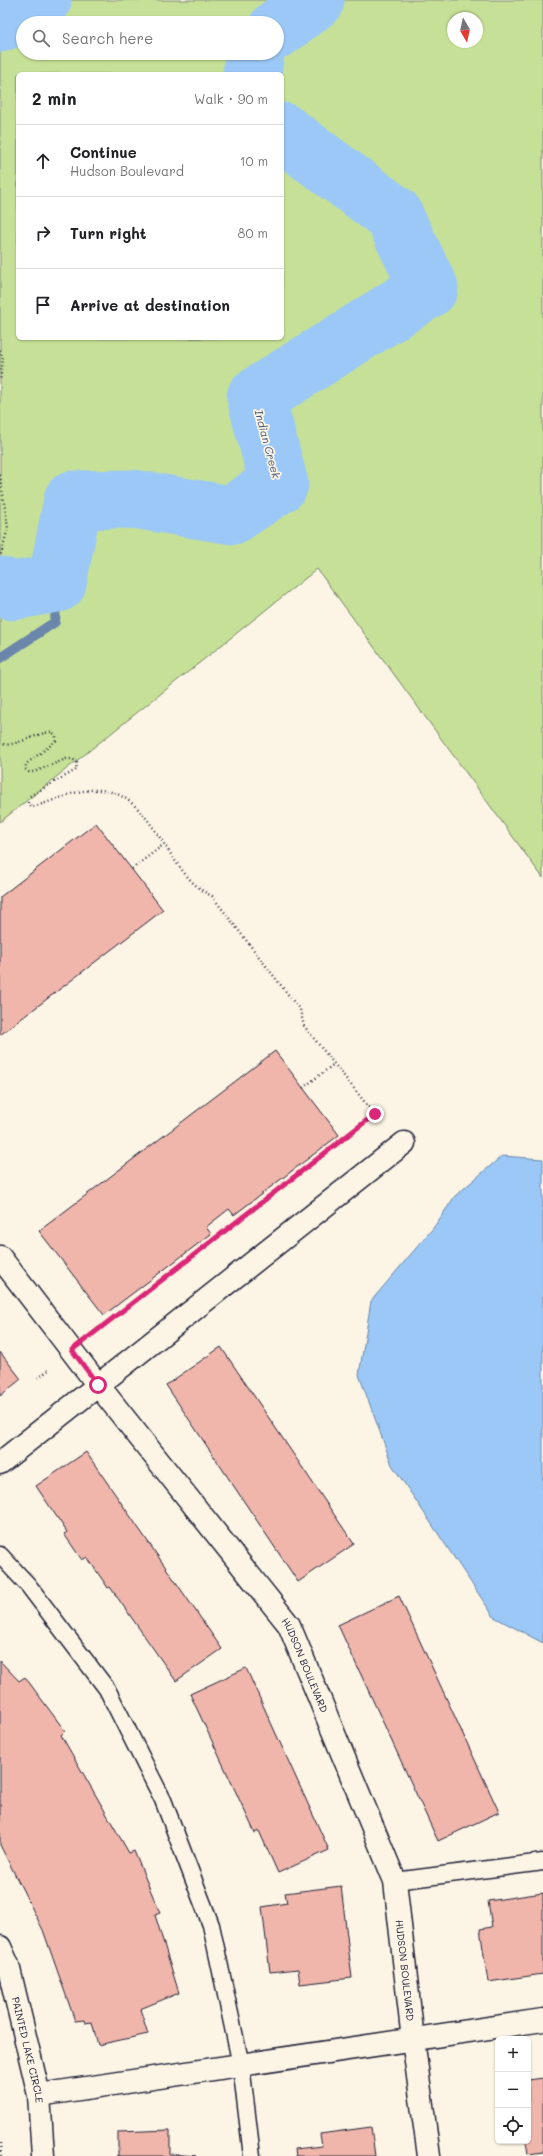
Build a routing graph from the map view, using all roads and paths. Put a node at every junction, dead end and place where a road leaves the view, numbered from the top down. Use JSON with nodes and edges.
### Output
{"nodes":[{"id":1,"x":0,"y":350,"type":"edge"},
{"id":2,"x":0,"y":381,"type":"edge"},
{"id":3,"x":0,"y":475,"type":"edge"},
{"id":4,"x":0,"y":557,"type":"edge"},
{"id":5,"x":0,"y":743,"type":"edge"},
{"id":6,"x":163,"y":845,"type":"junction"},
{"id":7,"x":132,"y":869,"type":"dead end"},
{"id":8,"x":334,"y":1064,"type":"junction"},
{"id":9,"x":303,"y":1088,"type":"dead end"},
{"id":10,"x":404,"y":1143,"type":"dead end"},
{"id":11,"x":0,"y":1257,"type":"edge"},
{"id":12,"x":72,"y":1350,"type":"junction"},
{"id":13,"x":38,"y":1378,"type":"dead end"},
{"id":14,"x":98,"y":1385,"type":"junction"},
{"id":15,"x":0,"y":1463,"type":"edge"},
{"id":16,"x":0,"y":1555,"type":"edge"},
{"id":17,"x":543,"y":1862,"type":"edge"},
{"id":18,"x":395,"y":1881,"type":"junction"},
{"id":19,"x":0,"y":1947,"type":"edge"},
{"id":20,"x":543,"y":2020,"type":"edge"},
{"id":21,"x":413,"y":2040,"type":"junction"},
{"id":22,"x":241,"y":2065,"type":"junction"},
{"id":23,"x":39,"y":2095,"type":"junction"},
{"id":24,"x":0,"y":2143,"type":"edge"},
{"id":25,"x":1,"y":2156,"type":"edge"},
{"id":26,"x":43,"y":2156,"type":"edge"},
{"id":27,"x":252,"y":2156,"type":"edge"},
{"id":28,"x":429,"y":2156,"type":"edge"}],
"edges":[{"from":1,"to":2,"type":"path"},
{"from":3,"to":4,"type":"path"},
{"from":5,"to":6,"type":"path"},
{"from":6,"to":7,"type":"path"},
{"from":6,"to":8,"type":"path"},
{"from":8,"to":9,"type":"path"},
{"from":8,"to":12,"type":"path"},
{"from":10,"to":14,"type":"street"},
{"from":11,"to":12,"type":"street","name":"HUDSON BOULEVARD"},
{"from":12,"to":13,"type":"path"},
{"from":12,"to":14,"type":"street","name":"HUDSON BOULEVARD"},
{"from":14,"to":15,"type":"street"},
{"from":14,"to":18,"type":"street","name":"HUDSON BOULEVARD"},
{"from":16,"to":22,"type":"lane"},
{"from":17,"to":18,"type":"lane"},
{"from":18,"to":21,"type":"street","name":"HUDSON BOULEVARD"},
{"from":19,"to":23,"type":"street","name":"PAINTED LAKE CIRCLE"},
{"from":20,"to":21,"type":"street"},
{"from":21,"to":22,"type":"street"},
{"from":21,"to":28,"type":"street","name":"HUDSON BOULEVARD"},
{"from":22,"to":23,"type":"street"},
{"from":22,"to":27,"type":"lane"},
{"from":23,"to":26,"type":"street","name":"PAINTED LAKE CIRCLE"},
{"from":24,"to":25,"type":"path"}]}
